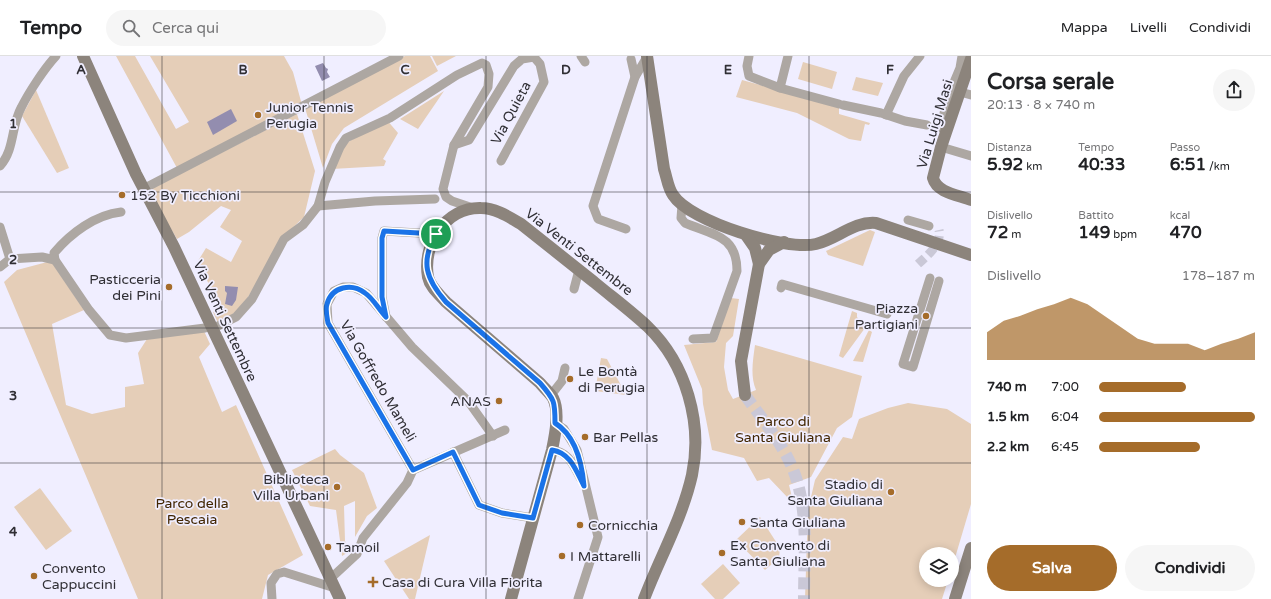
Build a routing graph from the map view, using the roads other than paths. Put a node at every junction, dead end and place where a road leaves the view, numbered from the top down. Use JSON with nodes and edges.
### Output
{"nodes":[{"id":1,"x":56,"y":56,"type":"edge"},
{"id":2,"x":83,"y":56,"type":"edge"},
{"id":3,"x":399,"y":56,"type":"edge"},
{"id":4,"x":534,"y":56,"type":"edge"},
{"id":5,"x":647,"y":56,"type":"edge"},
{"id":6,"x":749,"y":56,"type":"edge"},
{"id":7,"x":788,"y":56,"type":"edge"},
{"id":8,"x":920,"y":56,"type":"edge"},
{"id":9,"x":962,"y":56,"type":"edge"},
{"id":10,"x":631,"y":59,"type":"dead end"},
{"id":11,"x":971,"y":59,"type":"edge"},
{"id":12,"x":635,"y":77,"type":"junction"},
{"id":13,"x":780,"y":88,"type":"junction"},
{"id":14,"x":965,"y":93,"type":"edge"},
{"id":15,"x":884,"y":114,"type":"junction"},
{"id":16,"x":927,"y":125,"type":"dead end"},
{"id":17,"x":942,"y":128,"type":"junction"},
{"id":18,"x":454,"y":145,"type":"junction"},
{"id":19,"x":941,"y":147,"type":"junction"},
{"id":20,"x":971,"y":156,"type":"edge"},
{"id":21,"x":501,"y":161,"type":"dead end"},
{"id":22,"x":0,"y":166,"type":"edge"},
{"id":23,"x":143,"y":189,"type":"junction"},
{"id":24,"x":435,"y":199,"type":"dead end"},
{"id":25,"x":971,"y":200,"type":"edge"},
{"id":26,"x":682,"y":204,"type":"junction"},
{"id":27,"x":318,"y":206,"type":"junction"},
{"id":28,"x":473,"y":208,"type":"junction"},
{"id":29,"x":121,"y":212,"type":"dead end"},
{"id":30,"x":908,"y":220,"type":"dead end"},
{"id":31,"x":929,"y":226,"type":"dead end"},
{"id":32,"x":0,"y":227,"type":"edge"},
{"id":33,"x":626,"y":229,"type":"dead end"},
{"id":34,"x":436,"y":234,"type":"junction"},
{"id":35,"x":746,"y":235,"type":"junction"},
{"id":36,"x":784,"y":242,"type":"junction"},
{"id":37,"x":971,"y":254,"type":"edge"},
{"id":38,"x":55,"y":257,"type":"junction"},
{"id":39,"x":10,"y":259,"type":"junction"},
{"id":40,"x":759,"y":264,"type":"junction"},
{"id":41,"x":0,"y":266,"type":"edge"},
{"id":42,"x":579,"y":270,"type":"junction"},
{"id":43,"x":935,"y":279,"type":"joint"},
{"id":44,"x":781,"y":288,"type":"dead end"},
{"id":45,"x":574,"y":289,"type":"dead end"},
{"id":46,"x":887,"y":314,"type":"dead end"},
{"id":47,"x":386,"y":317,"type":"junction"},
{"id":48,"x":218,"y":326,"type":"dead end"},
{"id":49,"x":206,"y":328,"type":"dead end"},
{"id":50,"x":693,"y":339,"type":"dead end"},
{"id":51,"x":566,"y":368,"type":"dead end"},
{"id":52,"x":551,"y":395,"type":"junction"},
{"id":53,"x":745,"y":395,"type":"tunnel mouth"},
{"id":54,"x":555,"y":423,"type":"junction"},
{"id":55,"x":505,"y":430,"type":"dead end"},
{"id":56,"x":493,"y":436,"type":"junction"},
{"id":57,"x":552,"y":450,"type":"junction"},
{"id":58,"x":453,"y":452,"type":"junction"},
{"id":59,"x":413,"y":470,"type":"junction"},
{"id":60,"x":584,"y":486,"type":"junction"},
{"id":61,"x":533,"y":518,"type":"junction"},
{"id":62,"x":971,"y":548,"type":"edge"},
{"id":63,"x":335,"y":589,"type":"edge"},
{"id":64,"x":272,"y":599,"type":"edge"},
{"id":65,"x":511,"y":599,"type":"edge"},
{"id":66,"x":578,"y":599,"type":"edge"},
{"id":67,"x":644,"y":599,"type":"edge"},
{"id":68,"x":955,"y":599,"type":"edge"}],
"edges":[{"from":1,"to":22,"type":"street"},
{"from":2,"to":23,"type":"street","name":"Via Venti Settembre"},
{"from":3,"to":23,"type":"street"},
{"from":4,"to":18,"type":"street","name":"Via Quieta"},
{"from":4,"to":21,"type":"street","name":"Via Quieta"},
{"from":5,"to":12,"type":"street"},
{"from":5,"to":26,"type":"street"},
{"from":6,"to":13,"type":"street"},
{"from":7,"to":13,"type":"street"},
{"from":8,"to":15,"type":"street"},
{"from":9,"to":17,"type":"street"},
{"from":10,"to":12,"type":"street"},
{"from":11,"to":14,"type":"street","name":"Via Luigi Masi"},
{"from":12,"to":33,"type":"street"},
{"from":13,"to":15,"type":"street"},
{"from":14,"to":17,"type":"street","name":"Via Luigi Masi"},
{"from":15,"to":16,"type":"street"},
{"from":17,"to":19,"type":"street","name":"Via Luigi Masi"},
{"from":18,"to":27,"type":"street"},
{"from":18,"to":28,"type":"street"},
{"from":19,"to":20,"type":"street"},
{"from":19,"to":25,"type":"street","name":"Via Luigi Masi"},
{"from":23,"to":63,"type":"street","name":"Via Venti Settembre"},
{"from":24,"to":27,"type":"street"},
{"from":26,"to":35,"type":"street"},
{"from":26,"to":50,"type":"street"},
{"from":27,"to":48,"type":"street"},
{"from":28,"to":34,"type":"street","name":"Via Venti Settembre"},
{"from":28,"to":42,"type":"street","name":"Via Venti Settembre"},
{"from":29,"to":38,"type":"street"},
{"from":30,"to":31,"type":"street"},
{"from":32,"to":39,"type":"street"},
{"from":34,"to":47,"type":"street"},
{"from":34,"to":52,"type":"street","name":"Via Venti Settembre"},
{"from":35,"to":36,"type":"street"},
{"from":35,"to":40,"type":"street"},
{"from":36,"to":37,"type":"street"},
{"from":36,"to":40,"type":"street"},
{"from":38,"to":39,"type":"street"},
{"from":38,"to":49,"type":"street"},
{"from":39,"to":41,"type":"street"},
{"from":40,"to":53,"type":"street"},
{"from":42,"to":45,"type":"street"},
{"from":42,"to":67,"type":"street","name":"Via Venti Settembre"},
{"from":43,"to":43,"type":"street"},
{"from":44,"to":46,"type":"street"},
{"from":47,"to":56,"type":"street","name":"Via Goffredo Mameli"},
{"from":47,"to":59,"type":"street","name":"Via Goffredo Mameli"},
{"from":51,"to":52,"type":"street"},
{"from":52,"to":54,"type":"street"},
{"from":54,"to":57,"type":"street"},
{"from":54,"to":60,"type":"street"},
{"from":55,"to":56,"type":"street"},
{"from":56,"to":58,"type":"street"},
{"from":57,"to":60,"type":"street"},
{"from":57,"to":61,"type":"street"},
{"from":58,"to":59,"type":"street"},
{"from":58,"to":61,"type":"street"},
{"from":59,"to":63,"type":"street"},
{"from":60,"to":66,"type":"street"},
{"from":61,"to":65,"type":"street"},
{"from":62,"to":68,"type":"street"},
{"from":63,"to":64,"type":"street"}]}
